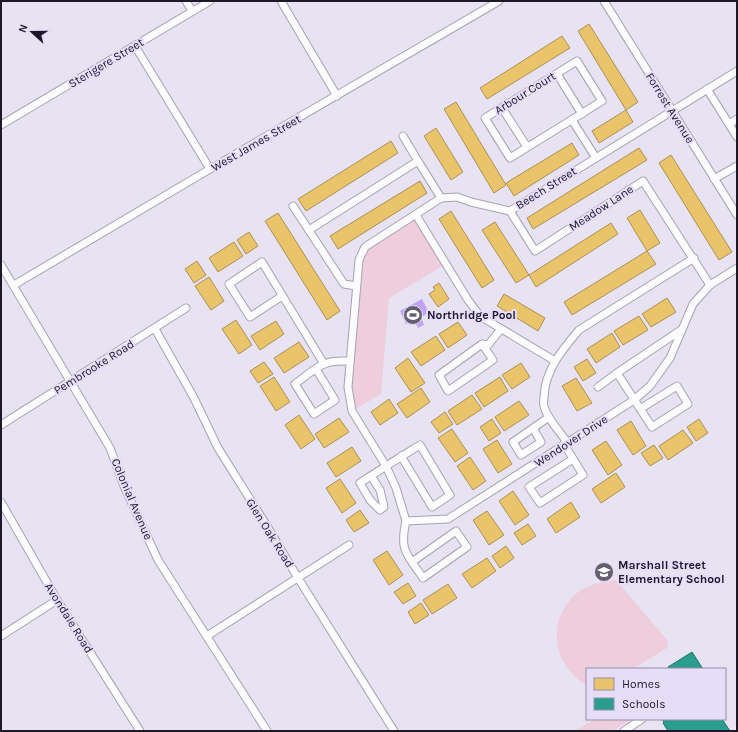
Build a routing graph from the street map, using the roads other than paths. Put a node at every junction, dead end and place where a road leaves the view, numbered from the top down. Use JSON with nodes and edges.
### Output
{"nodes":[{"id":1,"x":186,"y":1,"type":"edge"},
{"id":2,"x":210,"y":1,"type":"edge"},
{"id":3,"x":280,"y":1,"type":"edge"},
{"id":4,"x":499,"y":1,"type":"edge"},
{"id":5,"x":604,"y":1,"type":"edge"},
{"id":6,"x":192,"y":11,"type":"junction"},
{"id":7,"x":135,"y":46,"type":"junction"},
{"id":8,"x":737,"y":70,"type":"edge"},
{"id":9,"x":557,"y":74,"type":"junction"},
{"id":10,"x":707,"y":89,"type":"junction"},
{"id":11,"x":337,"y":96,"type":"junction"},
{"id":12,"x":502,"y":108,"type":"junction"},
{"id":13,"x":672,"y":110,"type":"junction"},
{"id":14,"x":582,"y":114,"type":"junction"},
{"id":15,"x":737,"y":119,"type":"edge"},
{"id":16,"x":572,"y":120,"type":"junction"},
{"id":17,"x":1,"y":124,"type":"edge"},
{"id":18,"x":729,"y":124,"type":"junction"},
{"id":19,"x":403,"y":136,"type":"dead end"},
{"id":20,"x":737,"y":137,"type":"edge"},
{"id":21,"x":528,"y":147,"type":"junction"},
{"id":22,"x":596,"y":158,"type":"junction"},
{"id":23,"x":418,"y":161,"type":"junction"},
{"id":24,"x":737,"y":166,"type":"edge"},
{"id":25,"x":210,"y":169,"type":"junction"},
{"id":26,"x":714,"y":179,"type":"junction"},
{"id":27,"x":441,"y":198,"type":"junction"},
{"id":28,"x":293,"y":206,"type":"dead end"},
{"id":29,"x":510,"y":211,"type":"junction"},
{"id":30,"x":416,"y":215,"type":"junction"},
{"id":31,"x":737,"y":215,"type":"edge"},
{"id":32,"x":309,"y":230,"type":"junction"},
{"id":33,"x":694,"y":258,"type":"junction"},
{"id":34,"x":1,"y":265,"type":"edge"},
{"id":35,"x":737,"y":268,"type":"edge"},
{"id":36,"x":14,"y":285,"type":"junction"},
{"id":37,"x":710,"y":285,"type":"junction"},
{"id":38,"x":356,"y":286,"type":"junction"},
{"id":39,"x":282,"y":296,"type":"junction"},
{"id":40,"x":186,"y":308,"type":"dead end"},
{"id":41,"x":155,"y":329,"type":"junction"},
{"id":42,"x":501,"y":329,"type":"junction"},
{"id":43,"x":681,"y":330,"type":"junction"},
{"id":44,"x":482,"y":344,"type":"junction"},
{"id":45,"x":350,"y":361,"type":"junction"},
{"id":46,"x":555,"y":362,"type":"junction"},
{"id":47,"x":324,"y":364,"type":"junction"},
{"id":48,"x":316,"y":369,"type":"junction"},
{"id":49,"x":617,"y":374,"type":"junction"},
{"id":50,"x":71,"y":382,"type":"junction"},
{"id":51,"x":598,"y":387,"type":"dead end"},
{"id":52,"x":634,"y":400,"type":"junction"},
{"id":53,"x":640,"y":409,"type":"junction"},
{"id":54,"x":549,"y":417,"type":"junction"},
{"id":55,"x":1,"y":425,"type":"edge"},
{"id":56,"x":533,"y":428,"type":"dead end"},
{"id":57,"x":566,"y":443,"type":"junction"},
{"id":58,"x":401,"y":456,"type":"junction"},
{"id":59,"x":573,"y":459,"type":"junction"},
{"id":60,"x":386,"y":466,"type":"junction"},
{"id":61,"x":371,"y":476,"type":"dead end"},
{"id":62,"x":1,"y":502,"type":"edge"},
{"id":63,"x":406,"y":521,"type":"junction"},
{"id":64,"x":349,"y":545,"type":"dead end"},
{"id":65,"x":412,"y":562,"type":"junction"},
{"id":66,"x":298,"y":578,"type":"junction"},
{"id":67,"x":57,"y":600,"type":"junction"},
{"id":68,"x":1,"y":636,"type":"edge"},
{"id":69,"x":207,"y":636,"type":"junction"},
{"id":70,"x":640,"y":720,"type":"edge"},
{"id":71,"x":140,"y":731,"type":"edge"},
{"id":72,"x":267,"y":731,"type":"edge"},
{"id":73,"x":394,"y":731,"type":"edge"},
{"id":74,"x":624,"y":731,"type":"edge"}],
"edges":[{"from":1,"to":6,"type":"street"},
{"from":2,"to":6,"type":"street","name":"Sterigere Street"},
{"from":3,"to":11,"type":"street"},
{"from":4,"to":11,"type":"street","name":"West James Street"},
{"from":5,"to":13,"type":"street","name":"Forrest Avenue"},
{"from":6,"to":7,"type":"street","name":"Sterigere Street"},
{"from":7,"to":17,"type":"street","name":"Sterigere Street"},
{"from":7,"to":25,"type":"street"},
{"from":8,"to":10,"type":"street","name":"Beech Street"},
{"from":9,"to":12,"type":"street","name":"Arbour Court"},
{"from":9,"to":14,"type":"street"},
{"from":9,"to":14,"type":"street","name":"Arbour Court"},
{"from":10,"to":13,"type":"street","name":"Beech Street"},
{"from":10,"to":18,"type":"street"},
{"from":11,"to":25,"type":"street","name":"West James Street"},
{"from":12,"to":21,"type":"street"},
{"from":12,"to":21,"type":"street","name":"Arbour Court"},
{"from":13,"to":22,"type":"street","name":"Beech Street"},
{"from":13,"to":26,"type":"street","name":"Forrest Avenue"},
{"from":14,"to":16,"type":"street","name":"Arbour Court"},
{"from":15,"to":18,"type":"street"},
{"from":16,"to":21,"type":"street","name":"Arbour Court"},
{"from":16,"to":22,"type":"street"},
{"from":18,"to":20,"type":"street"},
{"from":19,"to":23,"type":"street"},
{"from":22,"to":29,"type":"street","name":"Beech Street"},
{"from":23,"to":27,"type":"street"},
{"from":23,"to":32,"type":"street"},
{"from":24,"to":26,"type":"street"},
{"from":25,"to":36,"type":"street","name":"West James Street"},
{"from":26,"to":31,"type":"street","name":"Forrest Avenue"},
{"from":27,"to":29,"type":"street","name":"Beech Street"},
{"from":27,"to":30,"type":"street"},
{"from":28,"to":32,"type":"street"},
{"from":29,"to":33,"type":"street","name":"Meadow Lane"},
{"from":30,"to":38,"type":"street"},
{"from":30,"to":42,"type":"street"},
{"from":32,"to":38,"type":"street"},
{"from":33,"to":37,"type":"street","name":"Meadow Lane"},
{"from":33,"to":46,"type":"street"},
{"from":34,"to":36,"type":"street","name":"Colonial Avenue"},
{"from":35,"to":37,"type":"street","name":"Wendover Drive"},
{"from":36,"to":50,"type":"street","name":"Colonial Avenue"},
{"from":37,"to":43,"type":"street","name":"Wendover Drive"},
{"from":38,"to":45,"type":"street"},
{"from":39,"to":39,"type":"street"},
{"from":39,"to":47,"type":"street"},
{"from":40,"to":41,"type":"street","name":"Pembrooke Road"},
{"from":41,"to":50,"type":"street","name":"Pembrooke Road"},
{"from":41,"to":66,"type":"street","name":"Glen Oak Road"},
{"from":42,"to":44,"type":"street"},
{"from":42,"to":46,"type":"street"},
{"from":43,"to":49,"type":"street"},
{"from":43,"to":52,"type":"street","name":"Wendover Drive"},
{"from":44,"to":44,"type":"street"},
{"from":45,"to":47,"type":"street"},
{"from":45,"to":60,"type":"street"},
{"from":46,"to":54,"type":"street"},
{"from":47,"to":48,"type":"street"},
{"from":48,"to":48,"type":"street"},
{"from":49,"to":51,"type":"street"},
{"from":49,"to":52,"type":"street"},
{"from":50,"to":55,"type":"street","name":"Pembrooke Road"},
{"from":50,"to":69,"type":"street","name":"Colonial Avenue"},
{"from":52,"to":53,"type":"street"},
{"from":52,"to":57,"type":"street","name":"Wendover Drive"},
{"from":53,"to":53,"type":"street"},
{"from":54,"to":56,"type":"street"},
{"from":54,"to":57,"type":"street"},
{"from":57,"to":59,"type":"street"},
{"from":57,"to":63,"type":"street","name":"Wendover Drive"},
{"from":58,"to":58,"type":"street"},
{"from":58,"to":60,"type":"street"},
{"from":59,"to":59,"type":"street"},
{"from":60,"to":61,"type":"street"},
{"from":60,"to":63,"type":"street"},
{"from":62,"to":67,"type":"street","name":"Avondale Road"},
{"from":63,"to":65,"type":"street"},
{"from":64,"to":66,"type":"street"},
{"from":65,"to":65,"type":"street"},
{"from":66,"to":69,"type":"street"},
{"from":66,"to":73,"type":"street","name":"Glen Oak Road"},
{"from":67,"to":68,"type":"street"},
{"from":67,"to":71,"type":"street","name":"Avondale Road"},
{"from":69,"to":72,"type":"street","name":"Colonial Avenue"},
{"from":70,"to":74,"type":"street"}]}
